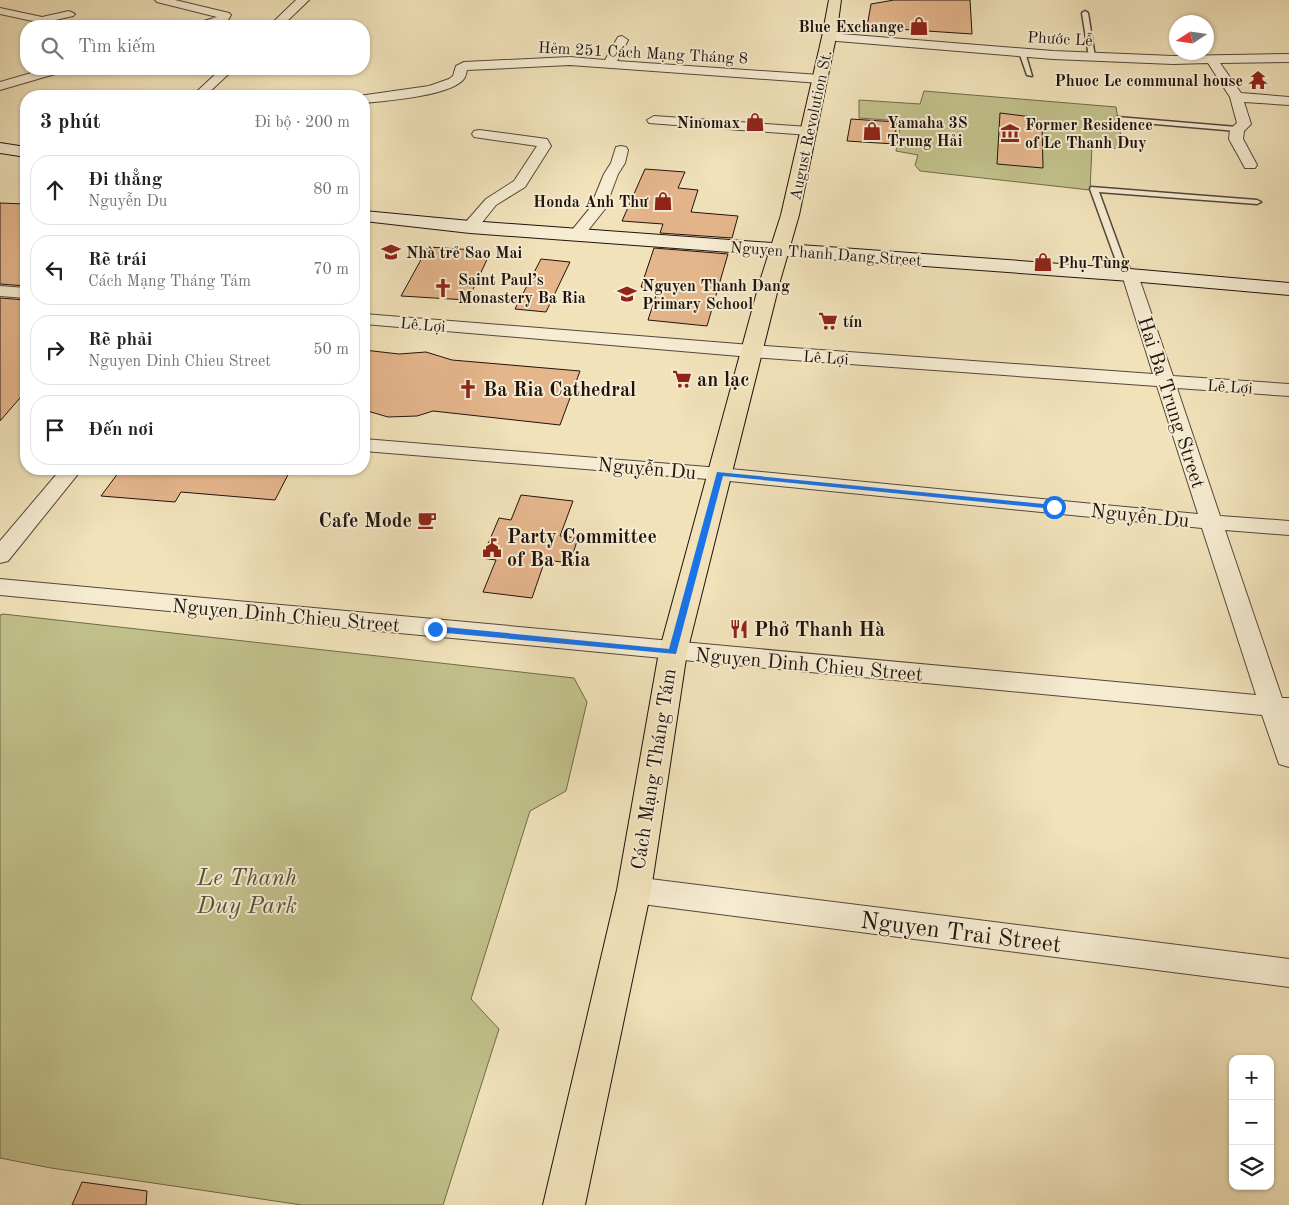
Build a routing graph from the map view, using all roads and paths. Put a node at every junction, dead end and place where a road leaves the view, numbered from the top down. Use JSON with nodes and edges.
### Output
{"nodes":[{"id":1,"x":161,"y":0,"type":"edge"},
{"id":2,"x":302,"y":0,"type":"edge"},
{"id":3,"x":835,"y":0,"type":"edge"},
{"id":4,"x":28,"y":3,"type":"dead end"},
{"id":5,"x":2,"y":11,"type":"edge"},
{"id":6,"x":1085,"y":12,"type":"dead end"},
{"id":7,"x":69,"y":14,"type":"dead end"},
{"id":8,"x":217,"y":20,"type":"edge"},
{"id":9,"x":281,"y":20,"type":"edge"},
{"id":10,"x":829,"y":37,"type":"junction"},
{"id":11,"x":622,"y":40,"type":"dead end"},
{"id":12,"x":1022,"y":52,"type":"junction"},
{"id":13,"x":1092,"y":56,"type":"junction"},
{"id":14,"x":1289,"y":58,"type":"edge"},
{"id":15,"x":1169,"y":59,"type":"edge"},
{"id":16,"x":1212,"y":60,"type":"edge"},
{"id":17,"x":1214,"y":60,"type":"edge"},
{"id":18,"x":609,"y":64,"type":"junction"},
{"id":19,"x":38,"y":75,"type":"edge"},
{"id":20,"x":221,"y":75,"type":"edge"},
{"id":21,"x":1030,"y":75,"type":"dead end"},
{"id":22,"x":820,"y":79,"type":"junction"},
{"id":23,"x":0,"y":86,"type":"edge"},
{"id":24,"x":205,"y":90,"type":"edge"},
{"id":25,"x":1237,"y":97,"type":"junction"},
{"id":26,"x":370,"y":98,"type":"edge"},
{"id":27,"x":1289,"y":102,"type":"edge"},
{"id":28,"x":1120,"y":119,"type":"dead end"},
{"id":29,"x":654,"y":120,"type":"dead end"},
{"id":30,"x":1237,"y":129,"type":"junction"},
{"id":31,"x":809,"y":131,"type":"junction"},
{"id":32,"x":479,"y":134,"type":"dead end"},
{"id":33,"x":0,"y":148,"type":"edge"},
{"id":34,"x":621,"y":150,"type":"dead end"},
{"id":35,"x":20,"y":151,"type":"edge"},
{"id":36,"x":1250,"y":165,"type":"dead end"},
{"id":37,"x":1257,"y":202,"type":"dead end"},
{"id":38,"x":370,"y":217,"type":"edge"},
{"id":39,"x":470,"y":227,"type":"junction"},
{"id":40,"x":576,"y":235,"type":"junction"},
{"id":41,"x":781,"y":250,"type":"junction"},
{"id":42,"x":1130,"y":275,"type":"junction"},
{"id":43,"x":1289,"y":289,"type":"edge"},
{"id":44,"x":0,"y":291,"type":"edge"},
{"id":45,"x":20,"y":293,"type":"edge"},
{"id":46,"x":370,"y":319,"type":"edge"},
{"id":47,"x":751,"y":351,"type":"junction"},
{"id":48,"x":1165,"y":382,"type":"junction"},
{"id":49,"x":1289,"y":390,"type":"edge"},
{"id":50,"x":370,"y":445,"type":"edge"},
{"id":51,"x":720,"y":474,"type":"junction"},
{"id":52,"x":67,"y":475,"type":"edge"},
{"id":53,"x":1211,"y":522,"type":"junction"},
{"id":54,"x":1289,"y":528,"type":"edge"},
{"id":55,"x":0,"y":556,"type":"edge"},
{"id":56,"x":0,"y":587,"type":"edge"},
{"id":57,"x":673,"y":652,"type":"junction"},
{"id":58,"x":1281,"y":708,"type":"edge"},
{"id":59,"x":1289,"y":757,"type":"edge"},
{"id":60,"x":634,"y":890,"type":"junction"},
{"id":61,"x":1289,"y":973,"type":"edge"},
{"id":62,"x":564,"y":1205,"type":"edge"}],
"edges":[{"from":1,"to":8,"type":"street"},
{"from":2,"to":9,"type":"street"},
{"from":3,"to":10,"type":"main road","name":"August Revolution St."},
{"from":4,"to":5,"type":"street"},
{"from":5,"to":7,"type":"street"},
{"from":6,"to":13,"type":"lane"},
{"from":10,"to":12,"type":"street","name":"Phước Lễ"},
{"from":10,"to":22,"type":"main road","name":"August Revolution St."},
{"from":11,"to":18,"type":"street"},
{"from":12,"to":13,"type":"street","name":"Phước Lễ"},
{"from":12,"to":21,"type":"lane"},
{"from":13,"to":15,"type":"street","name":"Phước Lễ"},
{"from":14,"to":17,"type":"street","name":"Phước Lễ"},
{"from":16,"to":25,"type":"street"},
{"from":18,"to":22,"type":"street","name":"Hẻm 251 Cách Mạng Tháng 8"},
{"from":18,"to":26,"type":"street","name":"Hẻm 251 Cách Mạng Tháng 8"},
{"from":19,"to":23,"type":"street"},
{"from":20,"to":24,"type":"street"},
{"from":22,"to":31,"type":"main road","name":"August Revolution St."},
{"from":25,"to":27,"type":"street"},
{"from":25,"to":30,"type":"street"},
{"from":28,"to":30,"type":"lane"},
{"from":29,"to":31,"type":"street"},
{"from":30,"to":36,"type":"street"},
{"from":31,"to":41,"type":"main road","name":"August Revolution St."},
{"from":32,"to":39,"type":"street"},
{"from":33,"to":35,"type":"main road"},
{"from":34,"to":40,"type":"street"},
{"from":37,"to":42,"type":"lane"},
{"from":38,"to":39,"type":"main road","name":"Nguyen Thanh Dang Street"},
{"from":39,"to":40,"type":"main road","name":"Nguyen Thanh Dang Street"},
{"from":40,"to":41,"type":"main road","name":"Nguyen Thanh Dang Street"},
{"from":41,"to":42,"type":"main road","name":"Nguyen Thanh Dang Street"},
{"from":41,"to":47,"type":"main road","name":"Cách Mạng Tháng Tám"},
{"from":42,"to":43,"type":"main road","name":"Nguyen Thanh Dang Street"},
{"from":42,"to":48,"type":"street","name":"Hai Ba Trung Street"},
{"from":44,"to":45,"type":"street"},
{"from":46,"to":47,"type":"street","name":"Lê Lợi"},
{"from":47,"to":48,"type":"street","name":"Lê Lợi"},
{"from":47,"to":51,"type":"main road","name":"Cách Mạng Tháng Tám"},
{"from":48,"to":49,"type":"street","name":"Lê Lợi"},
{"from":48,"to":53,"type":"street","name":"Hai Ba Trung Street"},
{"from":50,"to":51,"type":"street","name":"Nguyễn Du"},
{"from":51,"to":53,"type":"street","name":"Nguyễn Du"},
{"from":51,"to":57,"type":"main road","name":"Cách Mạng Tháng Tám"},
{"from":52,"to":55,"type":"street"},
{"from":53,"to":54,"type":"street","name":"Nguyễn Du"},
{"from":53,"to":58,"type":"street","name":"Hai Ba Trung Street"},
{"from":56,"to":57,"type":"street","name":"Nguyen Dinh Chieu Street"},
{"from":57,"to":58,"type":"street","name":"Nguyen Dinh Chieu Street"},
{"from":57,"to":60,"type":"main road","name":"Cách Mạng Tháng Tám"},
{"from":58,"to":59,"type":"street","name":"Hai Ba Trung Street"},
{"from":60,"to":61,"type":"street","name":"Nguyen Trai Street"},
{"from":60,"to":62,"type":"main road","name":"Cách Mạng Tháng Tám"}]}
